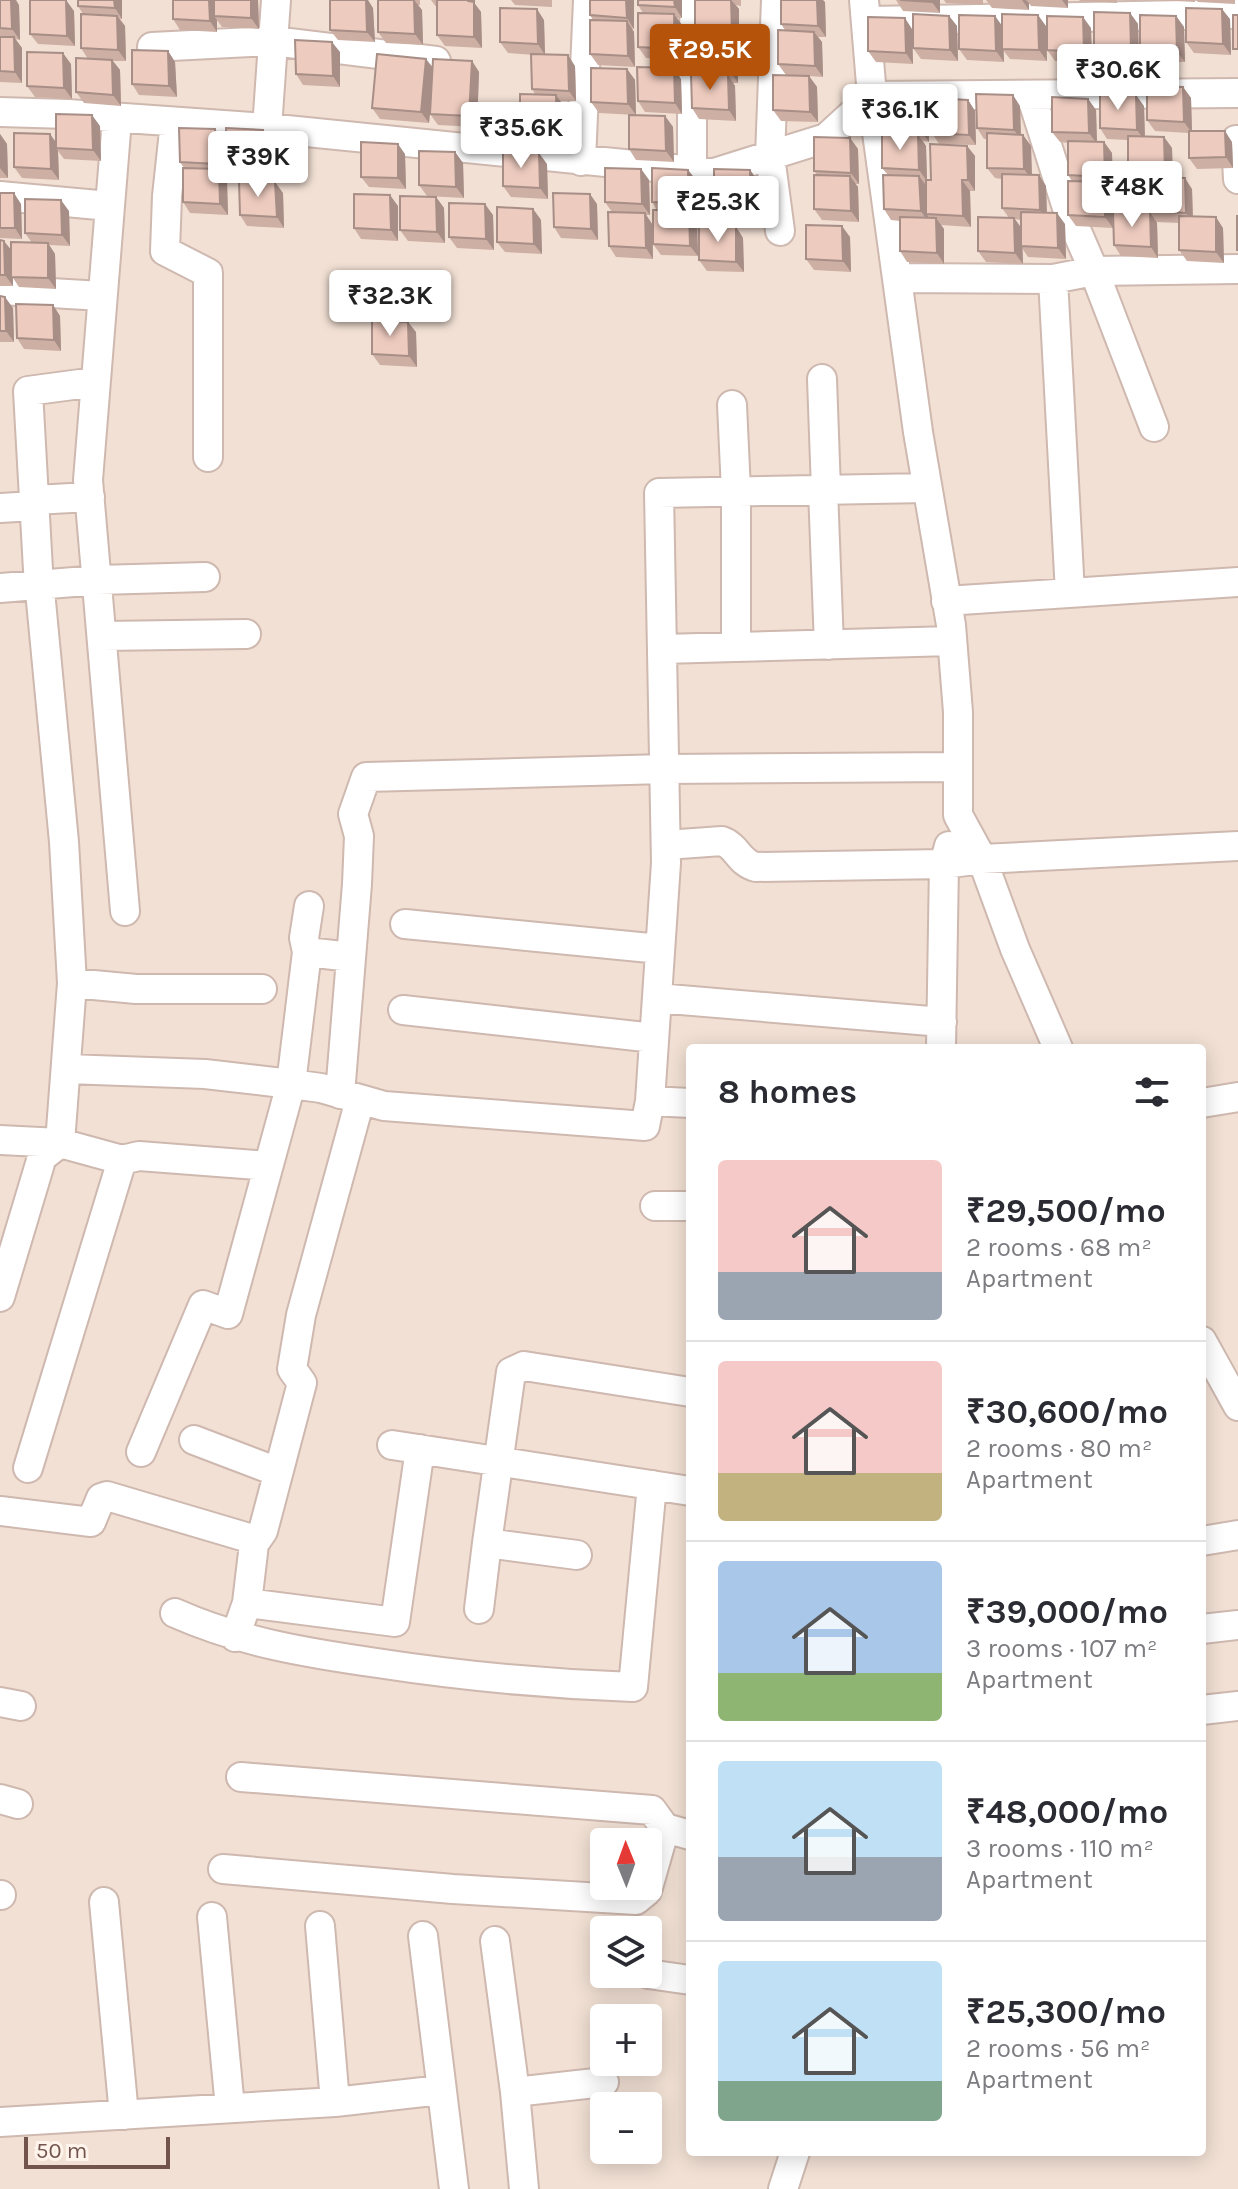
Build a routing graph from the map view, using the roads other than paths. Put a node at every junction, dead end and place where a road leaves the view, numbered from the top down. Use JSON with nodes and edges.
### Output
{"nodes":[{"id":1,"x":276,"y":0,"type":"edge"},
{"id":2,"x":588,"y":0,"type":"edge"},
{"id":3,"x":696,"y":0,"type":"edge"},
{"id":4,"x":776,"y":0,"type":"edge"},
{"id":5,"x":1120,"y":8,"type":"edge"},
{"id":6,"x":865,"y":10,"type":"edge"},
{"id":7,"x":1238,"y":14,"type":"edge"},
{"id":8,"x":273,"y":41,"type":"junction"},
{"id":9,"x":152,"y":47,"type":"edge"},
{"id":10,"x":436,"y":61,"type":"edge"},
{"id":11,"x":1238,"y":93,"type":"edge"},
{"id":12,"x":1031,"y":95,"type":"junction"},
{"id":13,"x":872,"y":96,"type":"junction"},
{"id":14,"x":0,"y":112,"type":"edge"},
{"id":15,"x":117,"y":119,"type":"junction"},
{"id":16,"x":175,"y":122,"type":"junction"},
{"id":17,"x":267,"y":128,"type":"junction"},
{"id":18,"x":1236,"y":140,"type":"edge"},
{"id":19,"x":770,"y":156,"type":"junction"},
{"id":20,"x":581,"y":161,"type":"junction"},
{"id":21,"x":692,"y":171,"type":"junction"},
{"id":22,"x":1238,"y":179,"type":"edge"},
{"id":23,"x":0,"y":196,"type":"edge"},
{"id":24,"x":109,"y":206,"type":"junction"},
{"id":25,"x":780,"y":231,"type":"dead end"},
{"id":26,"x":1238,"y":269,"type":"edge"},
{"id":27,"x":1094,"y":271,"type":"junction"},
{"id":28,"x":898,"y":278,"type":"junction"},
{"id":29,"x":1053,"y":279,"type":"junction"},
{"id":30,"x":0,"y":290,"type":"edge"},
{"id":31,"x":102,"y":296,"type":"junction"},
{"id":32,"x":822,"y":379,"type":"dead end"},
{"id":33,"x":95,"y":382,"type":"junction"},
{"id":34,"x":732,"y":405,"type":"dead end"},
{"id":35,"x":1154,"y":427,"type":"dead end"},
{"id":36,"x":208,"y":457,"type":"dead end"},
{"id":37,"x":927,"y":488,"type":"junction"},
{"id":38,"x":824,"y":490,"type":"junction"},
{"id":39,"x":736,"y":491,"type":"junction"},
{"id":40,"x":90,"y":497,"type":"junction"},
{"id":41,"x":34,"y":503,"type":"junction"},
{"id":42,"x":0,"y":508,"type":"edge"},
{"id":43,"x":205,"y":577,"type":"dead end"},
{"id":44,"x":98,"y":580,"type":"junction"},
{"id":45,"x":1238,"y":582,"type":"edge"},
{"id":46,"x":39,"y":585,"type":"junction"},
{"id":47,"x":0,"y":588,"type":"edge"},
{"id":48,"x":1070,"y":593,"type":"junction"},
{"id":49,"x":946,"y":601,"type":"junction"},
{"id":50,"x":246,"y":634,"type":"dead end"},
{"id":51,"x":103,"y":636,"type":"junction"},
{"id":52,"x":952,"y":641,"type":"junction"},
{"id":53,"x":829,"y":645,"type":"junction"},
{"id":54,"x":736,"y":647,"type":"junction"},
{"id":55,"x":662,"y":649,"type":"junction"},
{"id":56,"x":957,"y":767,"type":"junction"},
{"id":57,"x":665,"y":769,"type":"junction"},
{"id":58,"x":958,"y":815,"type":"junction"},
{"id":59,"x":666,"y":845,"type":"junction"},
{"id":60,"x":1238,"y":846,"type":"edge"},
{"id":61,"x":982,"y":859,"type":"junction"},
{"id":62,"x":944,"y":864,"type":"junction"},
{"id":63,"x":309,"y":906,"type":"dead end"},
{"id":64,"x":125,"y":911,"type":"dead end"},
{"id":65,"x":405,"y":924,"type":"dead end"},
{"id":66,"x":660,"y":949,"type":"junction"},
{"id":67,"x":307,"y":952,"type":"junction"},
{"id":68,"x":351,"y":957,"type":"junction"},
{"id":69,"x":72,"y":983,"type":"junction"},
{"id":70,"x":262,"y":989,"type":"dead end"},
{"id":71,"x":657,"y":998,"type":"junction"},
{"id":72,"x":403,"y":1010,"type":"dead end"},
{"id":73,"x":942,"y":1035,"type":"edge"},
{"id":74,"x":654,"y":1038,"type":"junction"},
{"id":75,"x":1056,"y":1044,"type":"edge"},
{"id":76,"x":67,"y":1069,"type":"junction"},
{"id":77,"x":291,"y":1084,"type":"junction"},
{"id":78,"x":350,"y":1097,"type":"junction"},
{"id":79,"x":1238,"y":1097,"type":"edge"},
{"id":80,"x":650,"y":1101,"type":"junction"},
{"id":81,"x":1206,"y":1102,"type":"edge"},
{"id":82,"x":686,"y":1103,"type":"edge"},
{"id":83,"x":0,"y":1140,"type":"edge"},
{"id":84,"x":60,"y":1143,"type":"junction"},
{"id":85,"x":122,"y":1160,"type":"junction"},
{"id":86,"x":268,"y":1166,"type":"junction"},
{"id":87,"x":655,"y":1206,"type":"dead end"},
{"id":88,"x":686,"y":1206,"type":"edge"},
{"id":89,"x":0,"y":1297,"type":"edge"},
{"id":90,"x":1206,"y":1348,"type":"edge"},
{"id":91,"x":686,"y":1391,"type":"edge"},
{"id":92,"x":1238,"y":1406,"type":"edge"},
{"id":93,"x":194,"y":1440,"type":"dead end"},
{"id":94,"x":392,"y":1445,"type":"dead end"},
{"id":95,"x":420,"y":1449,"type":"junction"},
{"id":96,"x":141,"y":1452,"type":"dead end"},
{"id":97,"x":497,"y":1460,"type":"junction"},
{"id":98,"x":28,"y":1468,"type":"dead end"},
{"id":99,"x":278,"y":1472,"type":"junction"},
{"id":100,"x":652,"y":1485,"type":"junction"},
{"id":101,"x":686,"y":1490,"type":"edge"},
{"id":102,"x":0,"y":1511,"type":"edge"},
{"id":103,"x":1238,"y":1535,"type":"edge"},
{"id":104,"x":1206,"y":1540,"type":"edge"},
{"id":105,"x":487,"y":1543,"type":"junction"},
{"id":106,"x":254,"y":1544,"type":"junction"},
{"id":107,"x":577,"y":1555,"type":"dead end"},
{"id":108,"x":247,"y":1603,"type":"junction"},
{"id":109,"x":479,"y":1609,"type":"dead end"},
{"id":110,"x":175,"y":1613,"type":"dead end"},
{"id":111,"x":1238,"y":1625,"type":"edge"},
{"id":112,"x":1206,"y":1629,"type":"edge"},
{"id":113,"x":235,"y":1637,"type":"junction"},
{"id":114,"x":1238,"y":1706,"type":"edge"},
{"id":115,"x":1206,"y":1710,"type":"edge"},
{"id":116,"x":241,"y":1777,"type":"dead end"},
{"id":117,"x":677,"y":1831,"type":"edge"},
{"id":118,"x":223,"y":1869,"type":"dead end"},
{"id":119,"x":104,"y":1902,"type":"dead end"},
{"id":120,"x":212,"y":1917,"type":"dead end"},
{"id":121,"x":320,"y":1926,"type":"dead end"},
{"id":122,"x":423,"y":1936,"type":"dead end"},
{"id":123,"x":495,"y":1941,"type":"dead end"},
{"id":124,"x":662,"y":1976,"type":"edge"},
{"id":125,"x":686,"y":1979,"type":"edge"},
{"id":126,"x":604,"y":2082,"type":"dead end"},
{"id":127,"x":441,"y":2090,"type":"junction"},
{"id":128,"x":515,"y":2092,"type":"junction"},
{"id":129,"x":335,"y":2102,"type":"junction"},
{"id":130,"x":230,"y":2108,"type":"junction"},
{"id":131,"x":124,"y":2115,"type":"junction"},
{"id":132,"x":0,"y":2122,"type":"edge"},
{"id":133,"x":794,"y":2156,"type":"edge"},
{"id":134,"x":454,"y":2189,"type":"edge"},
{"id":135,"x":524,"y":2189,"type":"edge"},
{"id":136,"x":783,"y":2189,"type":"edge"}],
"edges":[{"from":1,"to":8,"type":"street"},
{"from":2,"to":20,"type":"street"},
{"from":3,"to":21,"type":"street"},
{"from":4,"to":19,"type":"street"},
{"from":5,"to":6,"type":"street"},
{"from":5,"to":7,"type":"street"},
{"from":6,"to":13,"type":"street"},
{"from":8,"to":9,"type":"street"},
{"from":8,"to":10,"type":"street"},
{"from":8,"to":17,"type":"street"},
{"from":11,"to":12,"type":"street"},
{"from":12,"to":13,"type":"street"},
{"from":12,"to":27,"type":"street"},
{"from":13,"to":19,"type":"street"},
{"from":13,"to":28,"type":"street"},
{"from":14,"to":15,"type":"street"},
{"from":15,"to":16,"type":"street"},
{"from":15,"to":24,"type":"street"},
{"from":16,"to":17,"type":"street"},
{"from":16,"to":36,"type":"street"},
{"from":17,"to":20,"type":"street"},
{"from":18,"to":22,"type":"street"},
{"from":19,"to":21,"type":"street"},
{"from":19,"to":25,"type":"street"},
{"from":20,"to":21,"type":"street"},
{"from":23,"to":24,"type":"street"},
{"from":24,"to":31,"type":"street"},
{"from":26,"to":27,"type":"street"},
{"from":27,"to":29,"type":"street"},
{"from":27,"to":35,"type":"street"},
{"from":28,"to":29,"type":"street"},
{"from":28,"to":37,"type":"street"},
{"from":29,"to":48,"type":"street"},
{"from":30,"to":31,"type":"street"},
{"from":31,"to":33,"type":"street"},
{"from":32,"to":38,"type":"street"},
{"from":33,"to":40,"type":"street"},
{"from":33,"to":41,"type":"street"},
{"from":34,"to":39,"type":"street"},
{"from":37,"to":38,"type":"street"},
{"from":37,"to":49,"type":"street"},
{"from":38,"to":39,"type":"street"},
{"from":38,"to":53,"type":"street"},
{"from":39,"to":54,"type":"street"},
{"from":39,"to":55,"type":"street"},
{"from":40,"to":41,"type":"street"},
{"from":40,"to":44,"type":"street"},
{"from":41,"to":42,"type":"street"},
{"from":41,"to":46,"type":"street"},
{"from":43,"to":44,"type":"street"},
{"from":44,"to":46,"type":"street"},
{"from":44,"to":51,"type":"street"},
{"from":45,"to":48,"type":"street"},
{"from":46,"to":47,"type":"street"},
{"from":46,"to":69,"type":"street"},
{"from":48,"to":49,"type":"street"},
{"from":49,"to":52,"type":"street"},
{"from":50,"to":51,"type":"street"},
{"from":51,"to":64,"type":"street"},
{"from":52,"to":53,"type":"street"},
{"from":52,"to":56,"type":"street"},
{"from":53,"to":54,"type":"street"},
{"from":54,"to":55,"type":"street"},
{"from":55,"to":57,"type":"street"},
{"from":56,"to":57,"type":"street"},
{"from":56,"to":58,"type":"street"},
{"from":57,"to":59,"type":"street"},
{"from":57,"to":68,"type":"street"},
{"from":58,"to":61,"type":"street"},
{"from":58,"to":62,"type":"street"},
{"from":59,"to":62,"type":"street"},
{"from":59,"to":66,"type":"street"},
{"from":60,"to":61,"type":"street"},
{"from":61,"to":62,"type":"street"},
{"from":61,"to":75,"type":"street"},
{"from":62,"to":73,"type":"street"},
{"from":63,"to":67,"type":"street"},
{"from":65,"to":66,"type":"street"},
{"from":66,"to":71,"type":"street"},
{"from":67,"to":68,"type":"street"},
{"from":67,"to":77,"type":"street"},
{"from":68,"to":78,"type":"street"},
{"from":69,"to":70,"type":"street"},
{"from":69,"to":76,"type":"street"},
{"from":71,"to":73,"type":"street"},
{"from":71,"to":74,"type":"street"},
{"from":72,"to":74,"type":"street"},
{"from":74,"to":80,"type":"street"},
{"from":76,"to":77,"type":"street"},
{"from":76,"to":84,"type":"street"},
{"from":77,"to":78,"type":"street"},
{"from":77,"to":86,"type":"street"},
{"from":78,"to":80,"type":"street"},
{"from":78,"to":99,"type":"street"},
{"from":79,"to":81,"type":"street"},
{"from":80,"to":82,"type":"street"},
{"from":83,"to":84,"type":"street"},
{"from":84,"to":85,"type":"street"},
{"from":84,"to":89,"type":"street"},
{"from":85,"to":86,"type":"street"},
{"from":85,"to":98,"type":"street"},
{"from":86,"to":96,"type":"street"},
{"from":87,"to":88,"type":"street"},
{"from":90,"to":92,"type":"street"},
{"from":91,"to":97,"type":"street"},
{"from":93,"to":99,"type":"street"},
{"from":94,"to":95,"type":"street"},
{"from":95,"to":97,"type":"street"},
{"from":95,"to":108,"type":"street"},
{"from":97,"to":100,"type":"street"},
{"from":97,"to":105,"type":"street"},
{"from":99,"to":106,"type":"street"},
{"from":100,"to":101,"type":"street"},
{"from":100,"to":113,"type":"street"},
{"from":102,"to":106,"type":"street"},
{"from":103,"to":104,"type":"street"},
{"from":105,"to":107,"type":"street"},
{"from":105,"to":109,"type":"street"},
{"from":106,"to":108,"type":"street"},
{"from":108,"to":113,"type":"street"},
{"from":110,"to":113,"type":"street"},
{"from":111,"to":112,"type":"street"},
{"from":114,"to":115,"type":"street"},
{"from":116,"to":117,"type":"street"},
{"from":117,"to":118,"type":"street"},
{"from":119,"to":131,"type":"street"},
{"from":120,"to":130,"type":"street"},
{"from":121,"to":129,"type":"street"},
{"from":122,"to":127,"type":"street"},
{"from":123,"to":128,"type":"street"},
{"from":124,"to":125,"type":"street"},
{"from":126,"to":128,"type":"street"},
{"from":127,"to":129,"type":"street"},
{"from":127,"to":134,"type":"street"},
{"from":128,"to":135,"type":"street"},
{"from":129,"to":130,"type":"street"},
{"from":130,"to":131,"type":"street"},
{"from":131,"to":132,"type":"street"},
{"from":133,"to":136,"type":"street"}]}
